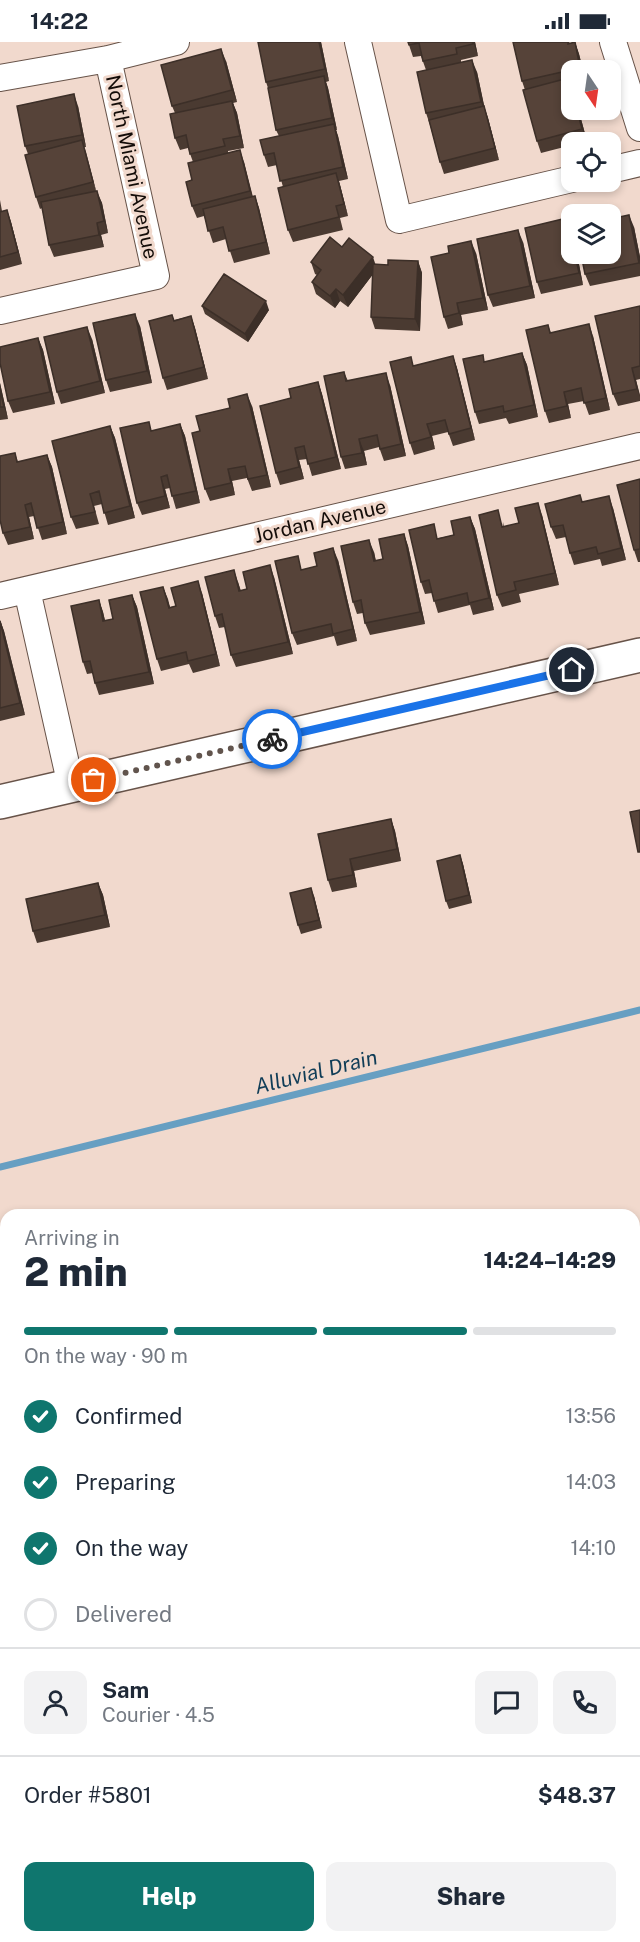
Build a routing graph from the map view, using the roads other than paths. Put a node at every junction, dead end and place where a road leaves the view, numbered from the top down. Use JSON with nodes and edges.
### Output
{"nodes":[{"id":1,"x":176,"y":42,"type":"edge"},
{"id":2,"x":358,"y":42,"type":"edge"},
{"id":3,"x":612,"y":42,"type":"edge"},
{"id":4,"x":108,"y":59,"type":"junction"},
{"id":5,"x":0,"y":78,"type":"edge"},
{"id":6,"x":640,"y":128,"type":"edge"},
{"id":7,"x":640,"y":163,"type":"edge"},
{"id":8,"x":621,"y":167,"type":"edge"},
{"id":9,"x":561,"y":182,"type":"edge"},
{"id":10,"x":0,"y":311,"type":"edge"},
{"id":11,"x":640,"y":446,"type":"edge"},
{"id":12,"x":27,"y":590,"type":"junction"},
{"id":13,"x":0,"y":596,"type":"edge"},
{"id":14,"x":640,"y":655,"type":"edge"},
{"id":15,"x":71,"y":786,"type":"junction"},
{"id":16,"x":0,"y":802,"type":"edge"}],
"edges":[{"from":1,"to":4,"type":"street"},
{"from":2,"to":9,"type":"street"},
{"from":3,"to":6,"type":"street"},
{"from":4,"to":5,"type":"street"},
{"from":4,"to":10,"type":"street","name":"North Miami Avenue"},
{"from":7,"to":8,"type":"street"},
{"from":11,"to":12,"type":"street","name":"Jordan Avenue"},
{"from":12,"to":13,"type":"street","name":"Jordan Avenue"},
{"from":12,"to":15,"type":"street"},
{"from":14,"to":15,"type":"main road"},
{"from":15,"to":16,"type":"main road"}]}
